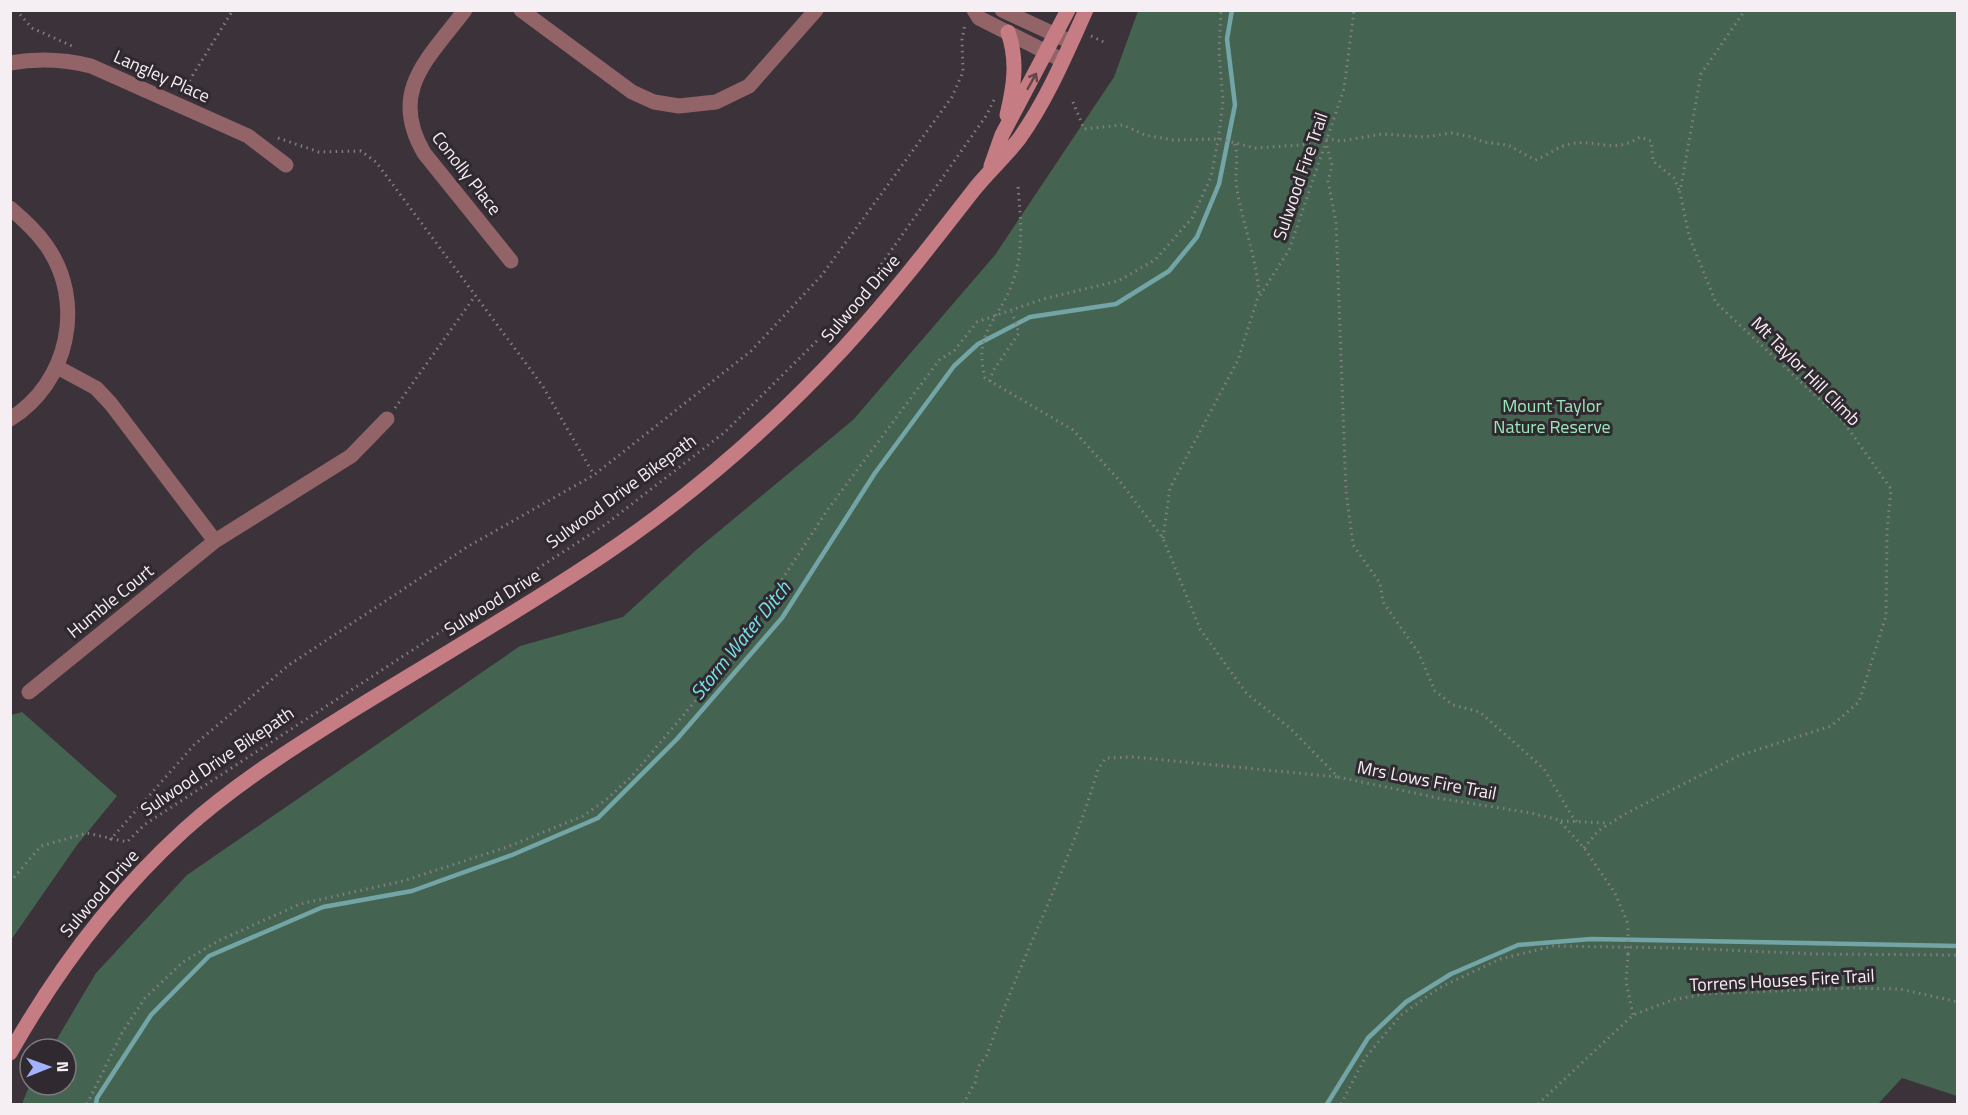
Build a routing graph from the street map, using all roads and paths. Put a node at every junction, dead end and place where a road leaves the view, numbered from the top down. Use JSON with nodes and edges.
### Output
{"nodes":[{"id":1,"x":233,"y":10,"type":"edge"},
{"id":2,"x":465,"y":10,"type":"edge"},
{"id":3,"x":521,"y":10,"type":"edge"},
{"id":4,"x":816,"y":10,"type":"edge"},
{"id":5,"x":1002,"y":10,"type":"edge"},
{"id":6,"x":1068,"y":10,"type":"edge"},
{"id":7,"x":1086,"y":10,"type":"edge"},
{"id":8,"x":1221,"y":10,"type":"edge"},
{"id":9,"x":1354,"y":10,"type":"edge"},
{"id":10,"x":1745,"y":10,"type":"edge"},
{"id":11,"x":970,"y":15,"type":"edge"},
{"id":12,"x":1008,"y":32,"type":"junction"},
{"id":13,"x":1056,"y":35,"type":"junction"},
{"id":14,"x":1089,"y":35,"type":"dead end"},
{"id":15,"x":1071,"y":42,"type":"junction"},
{"id":16,"x":1104,"y":42,"type":"dead end"},
{"id":17,"x":1047,"y":52,"type":"junction"},
{"id":18,"x":1062,"y":60,"type":"junction"},
{"id":19,"x":10,"y":63,"type":"edge"},
{"id":20,"x":996,"y":97,"type":"dead end"},
{"id":21,"x":1072,"y":102,"type":"dead end"},
{"id":22,"x":175,"y":103,"type":"junction"},
{"id":23,"x":1002,"y":135,"type":"junction"},
{"id":24,"x":1329,"y":139,"type":"junction"},
{"id":25,"x":1219,"y":140,"type":"junction"},
{"id":26,"x":1235,"y":144,"type":"junction"},
{"id":27,"x":1327,"y":146,"type":"dead end"},
{"id":28,"x":299,"y":148,"type":"dead end"},
{"id":29,"x":286,"y":165,"type":"dead end"},
{"id":30,"x":988,"y":171,"type":"junction"},
{"id":31,"x":1018,"y":188,"type":"dead end"},
{"id":32,"x":1681,"y":197,"type":"junction"},
{"id":33,"x":10,"y":208,"type":"edge"},
{"id":34,"x":511,"y":261,"type":"dead end"},
{"id":35,"x":476,"y":296,"type":"junction"},
{"id":36,"x":1259,"y":296,"type":"junction"},
{"id":37,"x":1013,"y":313,"type":"junction"},
{"id":38,"x":993,"y":317,"type":"junction"},
{"id":39,"x":57,"y":367,"type":"junction"},
{"id":40,"x":990,"y":381,"type":"junction"},
{"id":41,"x":10,"y":419,"type":"edge"},
{"id":42,"x":387,"y":419,"type":"joint"},
{"id":43,"x":594,"y":475,"type":"junction"},
{"id":44,"x":1163,"y":538,"type":"junction"},
{"id":45,"x":215,"y":541,"type":"junction"},
{"id":46,"x":29,"y":692,"type":"dead end"},
{"id":47,"x":1338,"y":777,"type":"junction"},
{"id":48,"x":1559,"y":820,"type":"junction"},
{"id":49,"x":1578,"y":823,"type":"junction"},
{"id":50,"x":1610,"y":823,"type":"junction"},
{"id":51,"x":110,"y":840,"type":"junction"},
{"id":52,"x":1584,"y":848,"type":"junction"},
{"id":53,"x":10,"y":882,"type":"edge"},
{"id":54,"x":1627,"y":948,"type":"junction"},
{"id":55,"x":1958,"y":955,"type":"edge"},
{"id":56,"x":1958,"y":1002,"type":"edge"},
{"id":57,"x":1634,"y":1015,"type":"junction"},
{"id":58,"x":10,"y":1053,"type":"edge"},
{"id":59,"x":87,"y":1104,"type":"edge"},
{"id":60,"x":963,"y":1104,"type":"edge"},
{"id":61,"x":1341,"y":1104,"type":"edge"},
{"id":62,"x":1538,"y":1104,"type":"edge"}],
"edges":[{"from":1,"to":22,"type":"path"},
{"from":2,"to":34,"type":"street","name":"Conolly Place"},
{"from":3,"to":4,"type":"street"},
{"from":5,"to":13,"type":"street"},
{"from":6,"to":13,"type":"main road","name":"Sulwood Drive"},
{"from":7,"to":15,"type":"main road","name":"Sulwood Drive"},
{"from":8,"to":25,"type":"path"},
{"from":9,"to":24,"type":"path","name":"Sulwood Fire Trail"},
{"from":10,"to":32,"type":"path","name":"Mt Taylor Hill Climb"},
{"from":11,"to":12,"type":"street"},
{"from":11,"to":43,"type":"path"},
{"from":12,"to":17,"type":"street"},
{"from":12,"to":23,"type":"main road"},
{"from":13,"to":15,"type":"street"},
{"from":13,"to":17,"type":"main road","name":"Sulwood Drive"},
{"from":14,"to":16,"type":"path"},
{"from":15,"to":18,"type":"main road","name":"Sulwood Drive"},
{"from":17,"to":18,"type":"street"},
{"from":23,"to":17,"type":"main road","name":"Sulwood Drive","one_way":true},
{"from":18,"to":30,"type":"main road","name":"Sulwood Drive"},
{"from":19,"to":22,"type":"street","name":"Langley Place"},
{"from":20,"to":51,"type":"path","name":"Sulwood Drive Bikepath"},
{"from":21,"to":25,"type":"path"},
{"from":22,"to":29,"type":"street","name":"Langley Place"},
{"from":23,"to":30,"type":"main road","name":"Sulwood Drive"},
{"from":24,"to":26,"type":"path"},
{"from":24,"to":32,"type":"path"},
{"from":24,"to":36,"type":"path","name":"Sulwood Fire Trail"},
{"from":25,"to":26,"type":"path"},
{"from":25,"to":37,"type":"path"},
{"from":26,"to":36,"type":"path"},
{"from":27,"to":49,"type":"path"},
{"from":28,"to":35,"type":"path"},
{"from":30,"to":58,"type":"main road","name":"Sulwood Drive"},
{"from":31,"to":38,"type":"path"},
{"from":32,"to":50,"type":"path","name":"Mt Taylor Hill Climb"},
{"from":33,"to":39,"type":"street"},
{"from":35,"to":42,"type":"path"},
{"from":35,"to":43,"type":"path"},
{"from":36,"to":44,"type":"path","name":"Sulwood Fire Trail"},
{"from":37,"to":38,"type":"path"},
{"from":37,"to":40,"type":"path"},
{"from":38,"to":40,"type":"path"},
{"from":38,"to":59,"type":"path"},
{"from":39,"to":41,"type":"street"},
{"from":39,"to":45,"type":"street"},
{"from":40,"to":44,"type":"path"},
{"from":42,"to":45,"type":"street","name":"Humble Court"},
{"from":43,"to":51,"type":"path"},
{"from":44,"to":47,"type":"path","name":"Mrs Lows Fire Trail"},
{"from":45,"to":46,"type":"street","name":"Humble Court"},
{"from":47,"to":48,"type":"path","name":"Mrs Lows Fire Trail"},
{"from":47,"to":60,"type":"path"},
{"from":48,"to":49,"type":"path","name":"Mrs Lows Fire Trail"},
{"from":48,"to":52,"type":"path"},
{"from":49,"to":50,"type":"path","name":"Mrs Lows Fire Trail"},
{"from":50,"to":52,"type":"path","name":"Mt Taylor Hill Climb"},
{"from":51,"to":53,"type":"path","name":"Sulwood Drive Bikepath"},
{"from":52,"to":54,"type":"path","bridge":true},
{"from":54,"to":55,"type":"path"},
{"from":54,"to":57,"type":"path","bridge":true},
{"from":54,"to":61,"type":"path"},
{"from":56,"to":57,"type":"path","name":"Torrens Houses Fire Trail"},
{"from":57,"to":62,"type":"path","name":"Torrens Houses Fire Trail"}]}
